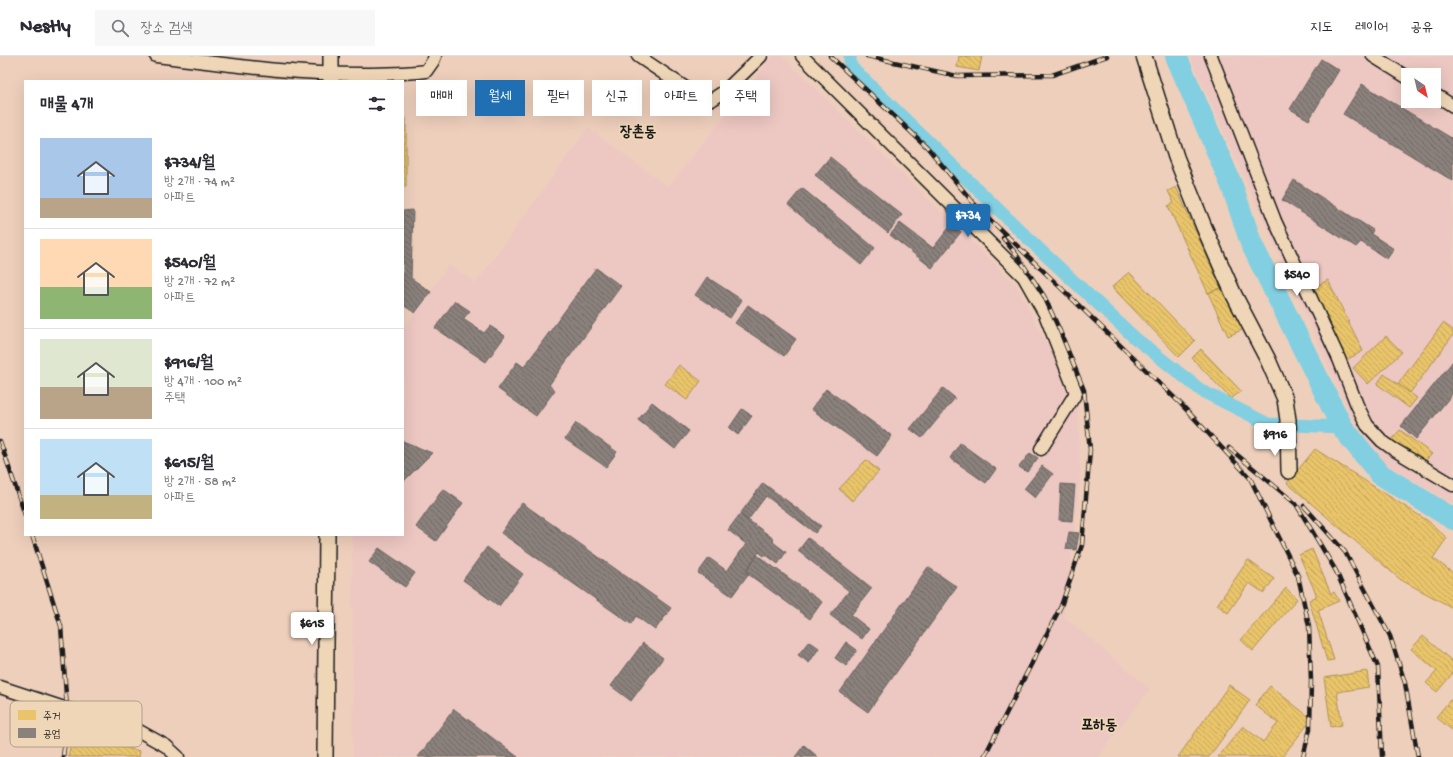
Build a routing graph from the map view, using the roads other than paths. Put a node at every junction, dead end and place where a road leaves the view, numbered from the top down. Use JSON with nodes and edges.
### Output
{"nodes":[{"id":1,"x":156,"y":56,"type":"edge"},
{"id":2,"x":331,"y":56,"type":"edge"},
{"id":3,"x":434,"y":56,"type":"edge"},
{"id":4,"x":638,"y":56,"type":"edge"},
{"id":5,"x":761,"y":56,"type":"edge"},
{"id":6,"x":802,"y":56,"type":"edge"},
{"id":7,"x":1144,"y":56,"type":"edge"},
{"id":8,"x":1211,"y":56,"type":"edge"},
{"id":9,"x":1373,"y":56,"type":"edge"},
{"id":10,"x":1401,"y":74,"type":"edge"},
{"id":11,"x":331,"y":77,"type":"edge"},
{"id":12,"x":1441,"y":98,"type":"edge"},
{"id":13,"x":1453,"y":106,"type":"edge"},
{"id":14,"x":1042,"y":450,"type":"dead end"},
{"id":15,"x":1289,"y":471,"type":"dead end"},
{"id":16,"x":1453,"y":485,"type":"edge"},
{"id":17,"x":327,"y":536,"type":"edge"},
{"id":18,"x":0,"y":687,"type":"edge"},
{"id":19,"x":43,"y":701,"type":"edge"},
{"id":20,"x":142,"y":733,"type":"edge"},
{"id":21,"x":178,"y":757,"type":"edge"},
{"id":22,"x":325,"y":757,"type":"edge"}],
"edges":[{"from":1,"to":11,"type":"street"},
{"from":2,"to":11,"type":"street"},
{"from":3,"to":11,"type":"street"},
{"from":4,"to":5,"type":"street"},
{"from":6,"to":14,"type":"street"},
{"from":7,"to":15,"type":"street"},
{"from":8,"to":16,"type":"street"},
{"from":9,"to":10,"type":"street"},
{"from":12,"to":13,"type":"street"},
{"from":17,"to":22,"type":"street"},
{"from":18,"to":19,"type":"street"},
{"from":20,"to":21,"type":"street"}]}
